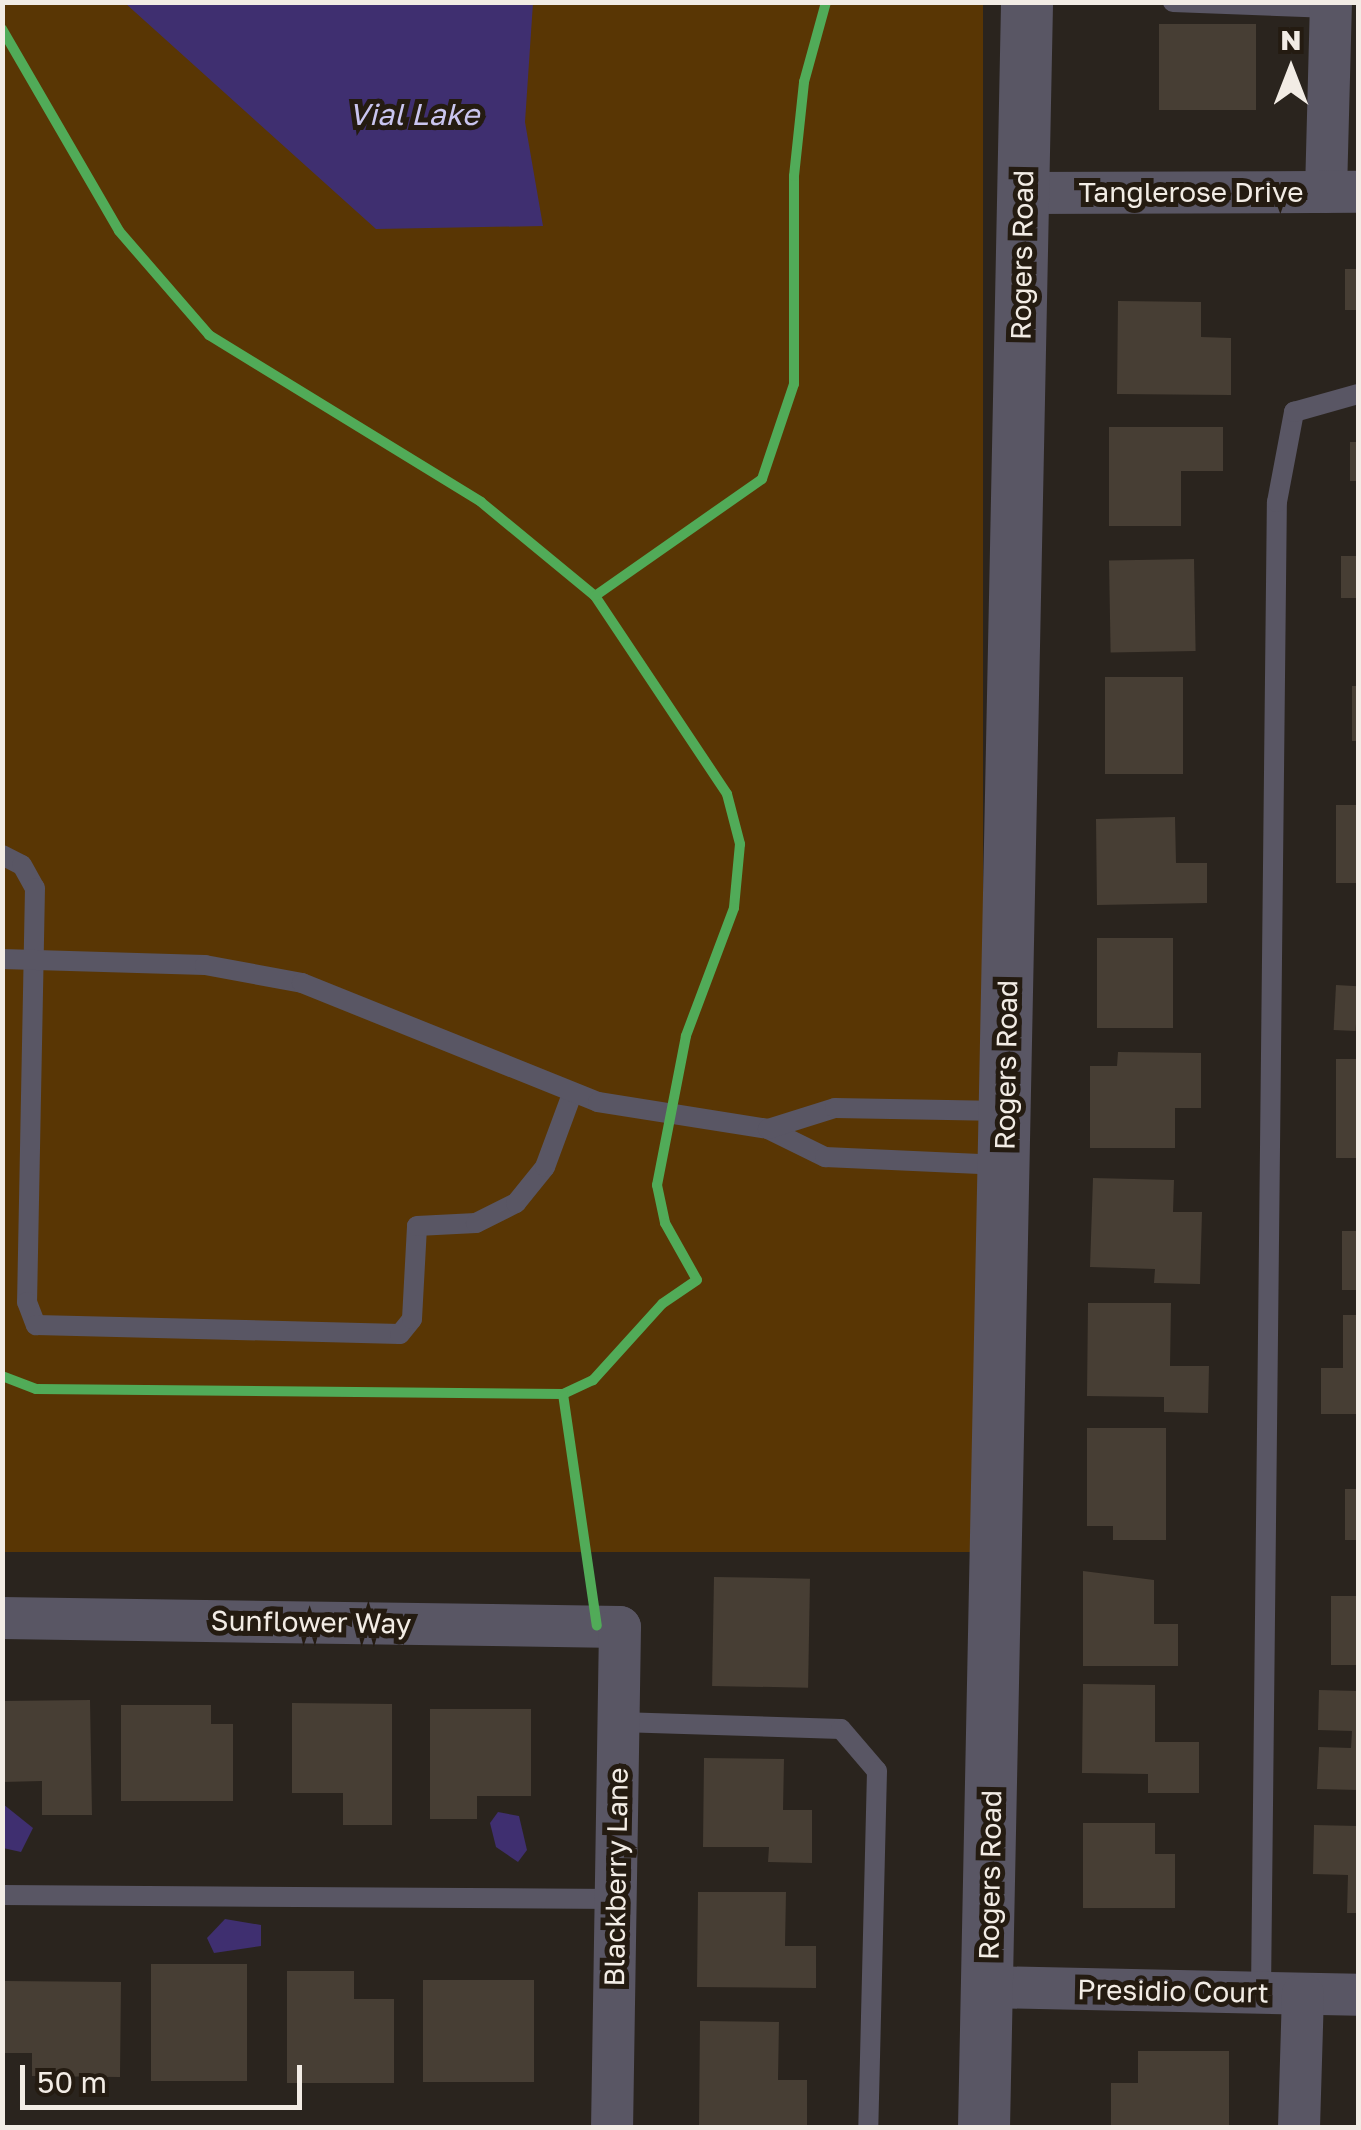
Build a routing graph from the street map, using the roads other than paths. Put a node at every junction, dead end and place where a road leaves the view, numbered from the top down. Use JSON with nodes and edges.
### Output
{"nodes":[{"id":1,"x":1027,"y":2,"type":"edge"},
{"id":2,"x":1173,"y":2,"type":"edge"},
{"id":3,"x":1331,"y":5,"type":"edge"},
{"id":4,"x":1023,"y":192,"type":"junction"},
{"id":5,"x":1342,"y":192,"type":"edge"},
{"id":6,"x":1358,"y":394,"type":"edge"},
{"id":7,"x":2,"y":855,"type":"edge"},
{"id":8,"x":2,"y":959,"type":"edge"},
{"id":9,"x":36,"y":959,"type":"junction"},
{"id":10,"x":572,"y":1094,"type":"junction"},
{"id":11,"x":1005,"y":1111,"type":"junction"},
{"id":12,"x":768,"y":1129,"type":"junction"},
{"id":13,"x":1004,"y":1165,"type":"junction"},
{"id":14,"x":2,"y":1618,"type":"edge"},
{"id":15,"x":620,"y":1627,"type":"joint"},
{"id":16,"x":619,"y":1722,"type":"junction"},
{"id":17,"x":2,"y":1895,"type":"edge"},
{"id":18,"x":616,"y":1900,"type":"junction"},
{"id":19,"x":988,"y":1987,"type":"junction"},
{"id":20,"x":1282,"y":1994,"type":"junction"},
{"id":21,"x":1358,"y":1995,"type":"edge"},
{"id":22,"x":612,"y":2128,"type":"edge"},
{"id":23,"x":868,"y":2128,"type":"edge"},
{"id":24,"x":984,"y":2128,"type":"edge"},
{"id":25,"x":1299,"y":2128,"type":"edge"}],
"edges":[{"from":1,"to":4,"type":"street","name":"Rogers Road"},
{"from":2,"to":3,"type":"lane"},
{"from":3,"to":5,"type":"street"},
{"from":4,"to":5,"type":"street","name":"Tanglerose Drive"},
{"from":4,"to":11,"type":"street","name":"Rogers Road"},
{"from":6,"to":20,"type":"lane"},
{"from":7,"to":9,"type":"lane"},
{"from":8,"to":9,"type":"lane"},
{"from":9,"to":10,"type":"lane"},
{"from":9,"to":10,"type":"lane"},
{"from":10,"to":12,"type":"lane"},
{"from":11,"to":12,"type":"lane"},
{"from":11,"to":13,"type":"street","name":"Rogers Road"},
{"from":12,"to":13,"type":"lane"},
{"from":13,"to":19,"type":"street","name":"Rogers Road"},
{"from":14,"to":15,"type":"street","name":"Sunflower Way"},
{"from":15,"to":16,"type":"street","name":"Blackberry Lane"},
{"from":16,"to":18,"type":"street","name":"Blackberry Lane"},
{"from":16,"to":23,"type":"lane"},
{"from":17,"to":18,"type":"lane"},
{"from":18,"to":22,"type":"street","name":"Blackberry Lane"},
{"from":19,"to":20,"type":"street","name":"Presidio Court"},
{"from":19,"to":24,"type":"street","name":"Rogers Road"},
{"from":20,"to":21,"type":"street","name":"Presidio Court"},
{"from":20,"to":25,"type":"street"}]}
